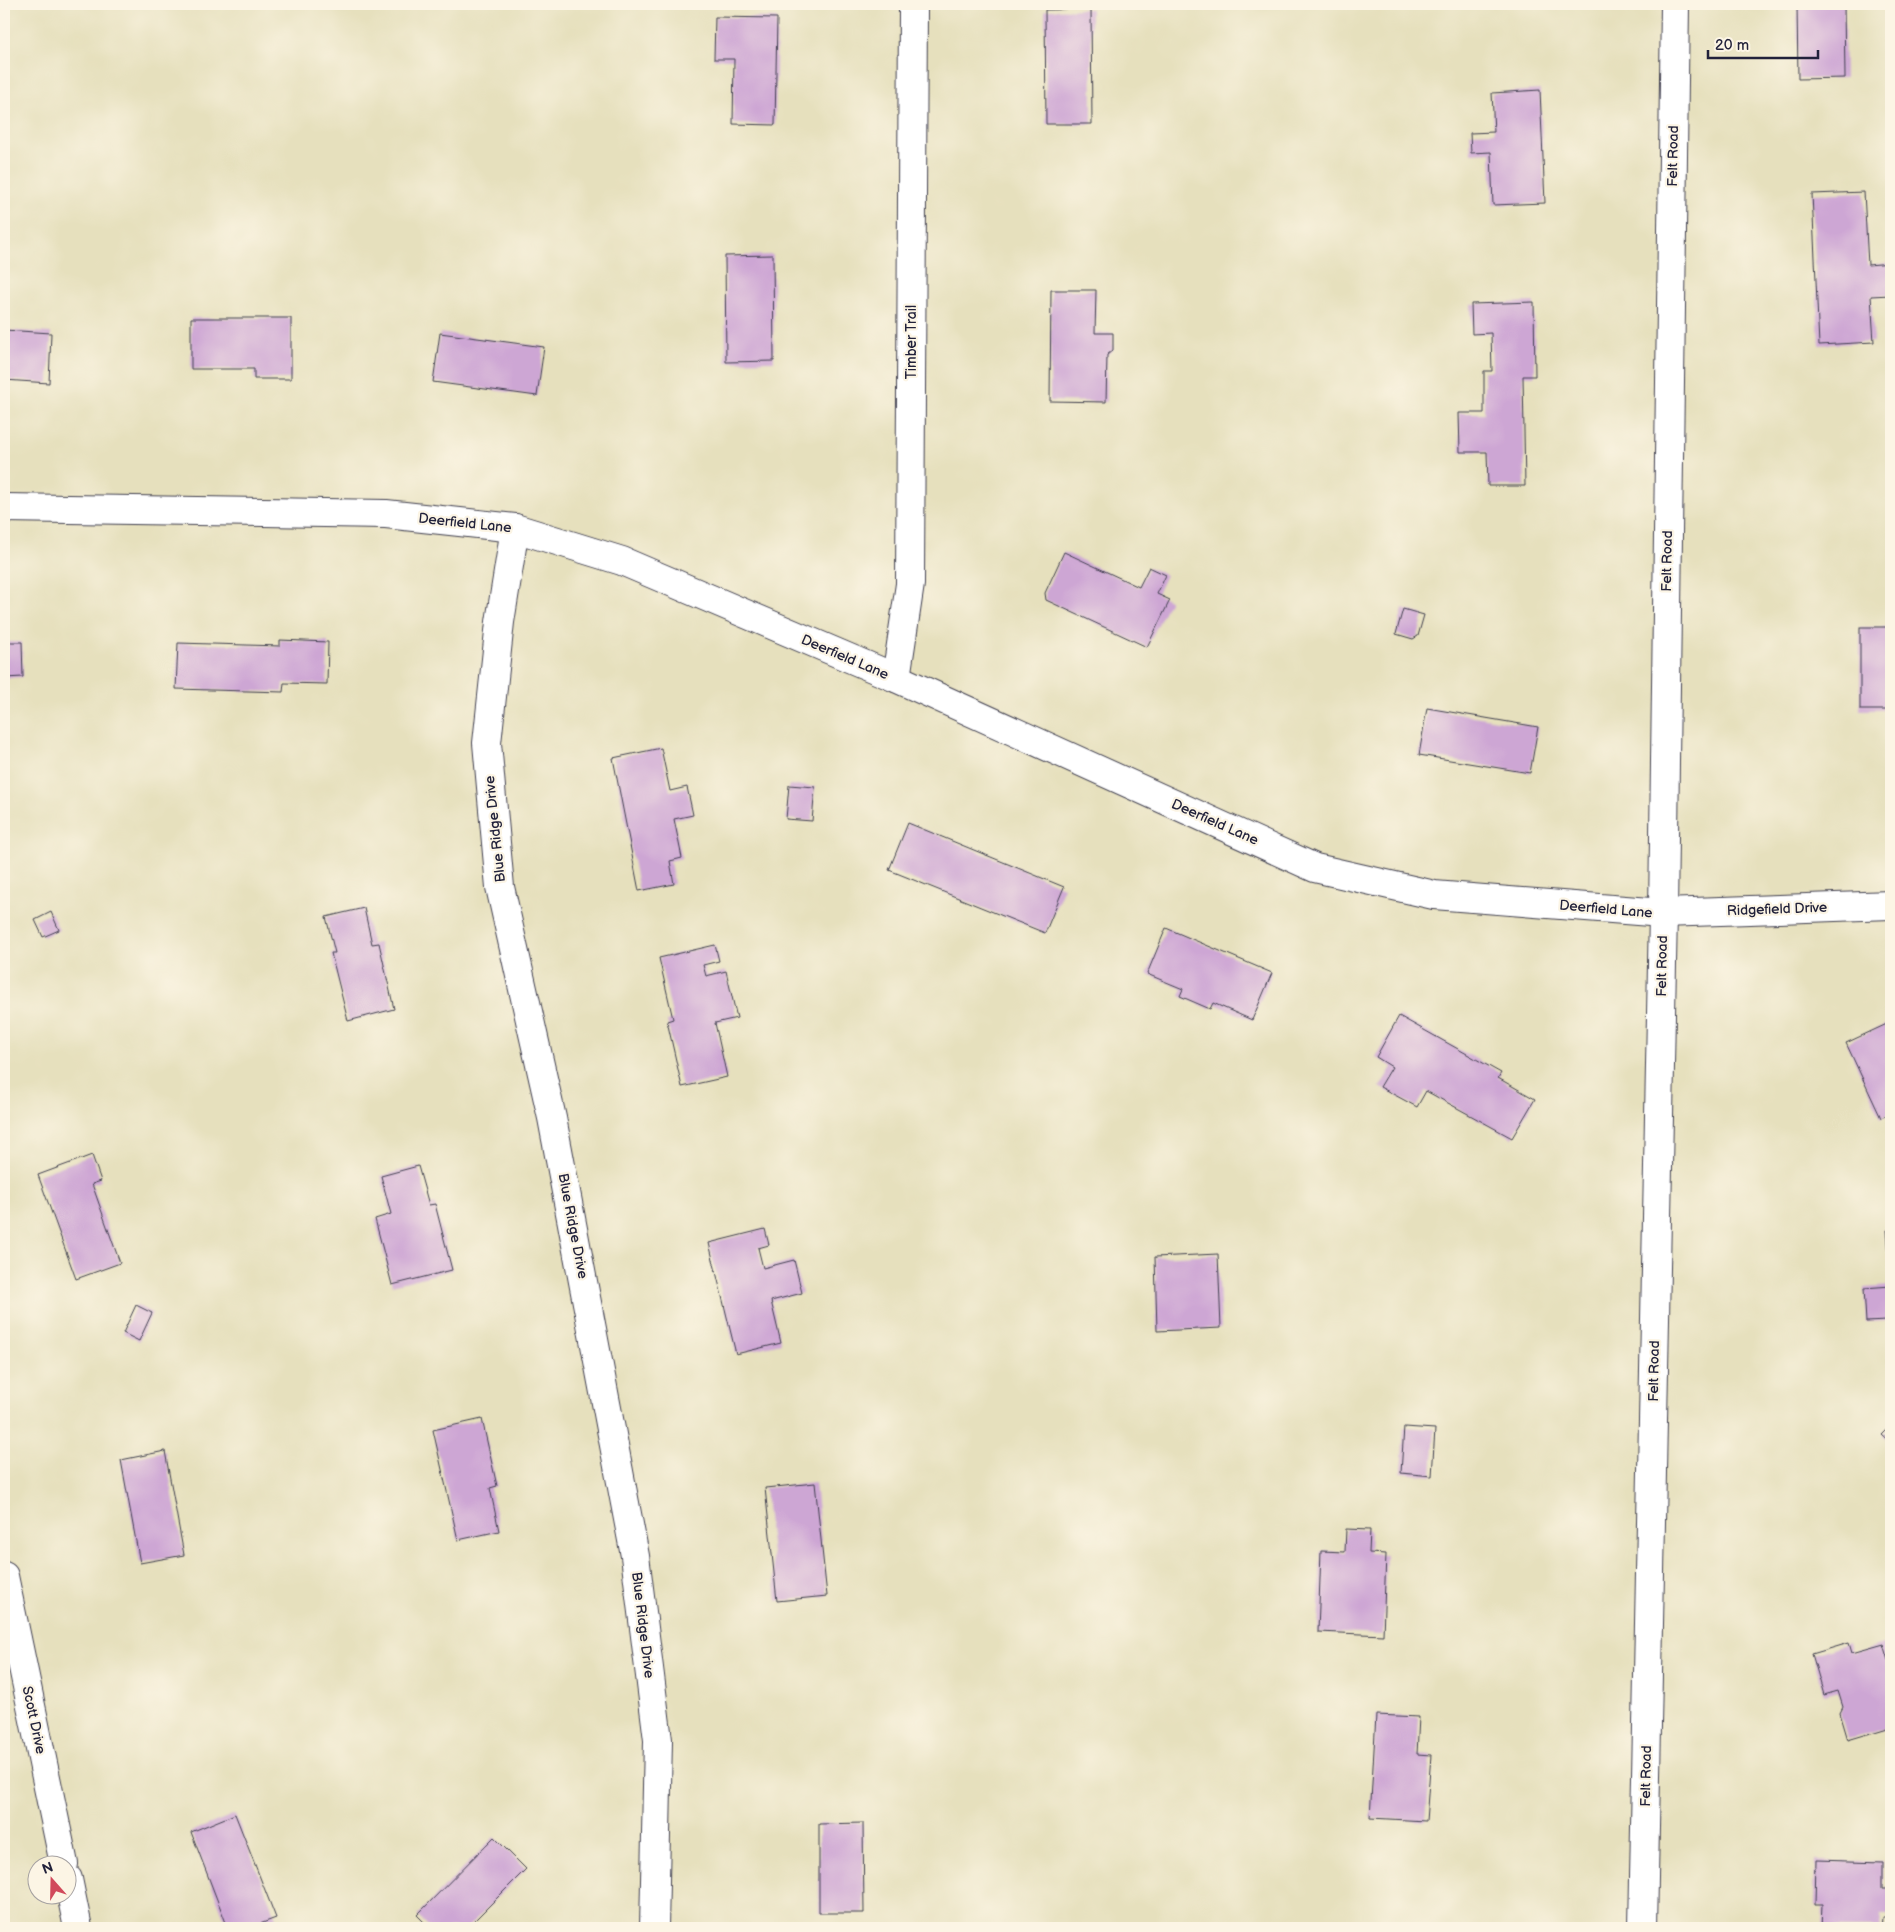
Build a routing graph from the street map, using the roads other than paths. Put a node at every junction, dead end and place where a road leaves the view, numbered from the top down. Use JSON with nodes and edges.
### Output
{"nodes":[{"id":1,"x":912,"y":4,"type":"edge"},
{"id":2,"x":1675,"y":4,"type":"edge"},
{"id":3,"x":4,"y":508,"type":"edge"},
{"id":4,"x":514,"y":528,"type":"junction"},
{"id":5,"x":896,"y":678,"type":"junction"},
{"id":6,"x":1891,"y":904,"type":"edge"},
{"id":7,"x":1663,"y":913,"type":"junction"},
{"id":8,"x":4,"y":1576,"type":"edge"},
{"id":9,"x":62,"y":1854,"type":"edge"},
{"id":10,"x":73,"y":1904,"type":"edge"},
{"id":11,"x":78,"y":1928,"type":"edge"},
{"id":12,"x":654,"y":1928,"type":"edge"},
{"id":13,"x":1643,"y":1928,"type":"edge"}],
"edges":[{"from":1,"to":5,"type":"street","name":"Timber Trail"},
{"from":2,"to":7,"type":"street","name":"Felt Road"},
{"from":3,"to":4,"type":"street","name":"Deerfield Lane"},
{"from":4,"to":5,"type":"street","name":"Deerfield Lane"},
{"from":4,"to":12,"type":"street","name":"Blue Ridge Drive"},
{"from":5,"to":7,"type":"street","name":"Deerfield Lane"},
{"from":6,"to":7,"type":"street","name":"Ridgefield Drive"},
{"from":7,"to":13,"type":"street","name":"Felt Road"},
{"from":8,"to":9,"type":"street","name":"Scott Drive"},
{"from":10,"to":11,"type":"street"}]}
